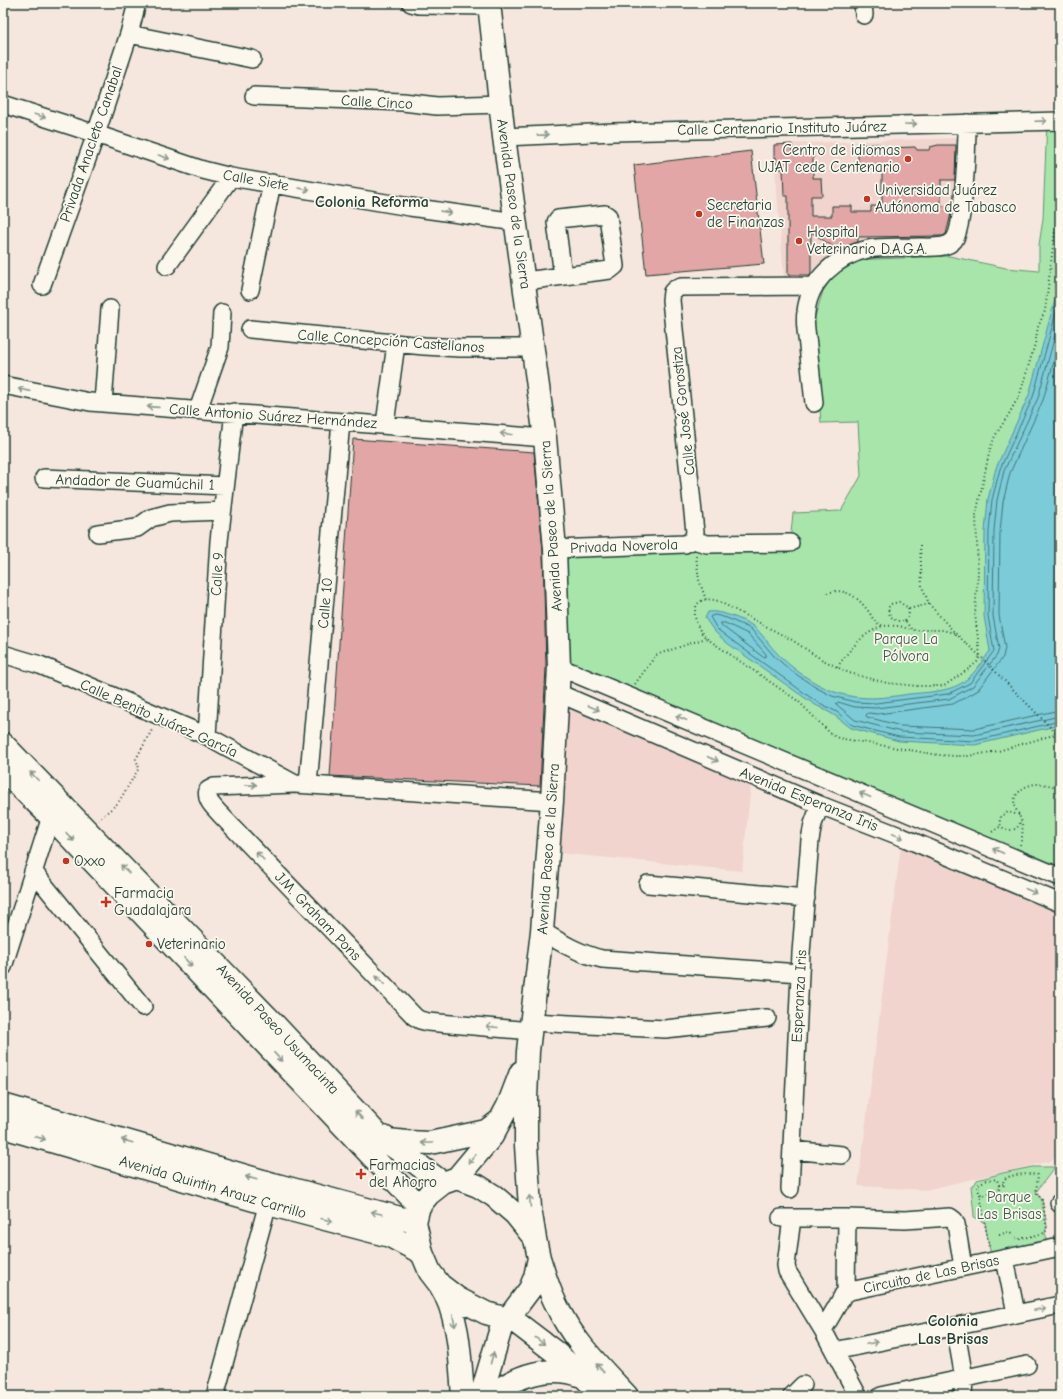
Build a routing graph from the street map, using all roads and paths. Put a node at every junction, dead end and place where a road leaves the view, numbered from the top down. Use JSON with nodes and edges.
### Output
{"nodes":[{"id":1,"x":137,"y":3,"type":"edge"},
{"id":2,"x":412,"y":3,"type":"edge"},
{"id":3,"x":489,"y":4,"type":"edge"},
{"id":4,"x":129,"y":34,"type":"junction"},
{"id":5,"x":252,"y":59,"type":"dead end"},
{"id":6,"x":254,"y":96,"type":"dead end"},
{"id":7,"x":3,"y":104,"type":"edge"},
{"id":8,"x":501,"y":104,"type":"junction"},
{"id":9,"x":1060,"y":121,"type":"edge"},
{"id":10,"x":967,"y":123,"type":"junction"},
{"id":11,"x":96,"y":134,"type":"junction"},
{"id":12,"x":504,"y":137,"type":"junction"},
{"id":13,"x":231,"y":177,"type":"junction"},
{"id":14,"x":272,"y":183,"type":"junction"},
{"id":15,"x":1060,"y":213,"type":"edge"},
{"id":16,"x":516,"y":222,"type":"junction"},
{"id":17,"x":166,"y":266,"type":"dead end"},
{"id":18,"x":563,"y":276,"type":"dead end"},
{"id":19,"x":525,"y":281,"type":"junction"},
{"id":20,"x":42,"y":284,"type":"dead end"},
{"id":21,"x":814,"y":286,"type":"junction"},
{"id":22,"x":250,"y":290,"type":"dead end"},
{"id":23,"x":110,"y":309,"type":"dead end"},
{"id":24,"x":222,"y":313,"type":"dead end"},
{"id":25,"x":250,"y":329,"type":"dead end"},
{"id":26,"x":396,"y":344,"type":"junction"},
{"id":27,"x":533,"y":348,"type":"junction"},
{"id":28,"x":3,"y":385,"type":"edge"},
{"id":29,"x":103,"y":403,"type":"junction"},
{"id":30,"x":814,"y":403,"type":"dead end"},
{"id":31,"x":198,"y":410,"type":"junction"},
{"id":32,"x":234,"y":412,"type":"junction"},
{"id":33,"x":341,"y":422,"type":"junction"},
{"id":34,"x":385,"y":424,"type":"junction"},
{"id":35,"x":545,"y":438,"type":"junction"},
{"id":36,"x":44,"y":478,"type":"dead end"},
{"id":37,"x":225,"y":486,"type":"junction"},
{"id":38,"x":222,"y":511,"type":"junction"},
{"id":39,"x":98,"y":533,"type":"dead end"},
{"id":40,"x":693,"y":540,"type":"junction"},
{"id":41,"x":790,"y":543,"type":"dead end"},
{"id":42,"x":920,"y":545,"type":"dead end"},
{"id":43,"x":554,"y":549,"type":"junction"},
{"id":44,"x":827,"y":593,"type":"dead end"},
{"id":45,"x":706,"y":600,"type":"junction"},
{"id":46,"x":929,"y":604,"type":"junction"},
{"id":47,"x":908,"y":609,"type":"junction"},
{"id":48,"x":905,"y":621,"type":"junction"},
{"id":49,"x":884,"y":626,"type":"junction"},
{"id":50,"x":912,"y":630,"type":"junction"},
{"id":51,"x":955,"y":633,"type":"junction"},
{"id":52,"x":706,"y":638,"type":"junction"},
{"id":53,"x":3,"y":654,"type":"edge"},
{"id":54,"x":981,"y":657,"type":"junction"},
{"id":55,"x":559,"y":667,"type":"junction"},
{"id":56,"x":837,"y":667,"type":"junction"},
{"id":57,"x":558,"y":693,"type":"junction"},
{"id":58,"x":627,"y":695,"type":"junction"},
{"id":59,"x":160,"y":716,"type":"junction"},
{"id":60,"x":1055,"y":732,"type":"junction"},
{"id":61,"x":1060,"y":732,"type":"edge"},
{"id":62,"x":207,"y":736,"type":"junction"},
{"id":63,"x":1060,"y":737,"type":"edge"},
{"id":64,"x":3,"y":744,"type":"edge"},
{"id":65,"x":3,"y":770,"type":"edge"},
{"id":66,"x":302,"y":784,"type":"junction"},
{"id":67,"x":1060,"y":788,"type":"edge"},
{"id":68,"x":552,"y":801,"type":"junction"},
{"id":69,"x":820,"y":805,"type":"junction"},
{"id":70,"x":53,"y":808,"type":"junction"},
{"id":71,"x":1020,"y":816,"type":"junction"},
{"id":72,"x":1021,"y":820,"type":"junction"},
{"id":73,"x":87,"y":830,"type":"junction"},
{"id":74,"x":1018,"y":859,"type":"junction"},
{"id":75,"x":33,"y":871,"type":"junction"},
{"id":76,"x":1060,"y":877,"type":"edge"},
{"id":77,"x":1013,"y":883,"type":"junction"},
{"id":78,"x":648,"y":884,"type":"dead end"},
{"id":79,"x":806,"y":898,"type":"junction"},
{"id":80,"x":1060,"y":903,"type":"edge"},
{"id":81,"x":542,"y":931,"type":"junction"},
{"id":82,"x":3,"y":967,"type":"edge"},
{"id":83,"x":800,"y":974,"type":"junction"},
{"id":84,"x":143,"y":1007,"type":"dead end"},
{"id":85,"x":767,"y":1018,"type":"dead end"},
{"id":86,"x":530,"y":1035,"type":"junction"},
{"id":87,"x":3,"y":1105,"type":"edge"},
{"id":88,"x":501,"y":1118,"type":"junction"},
{"id":89,"x":3,"y":1127,"type":"edge"},
{"id":90,"x":375,"y":1133,"type":"junction"},
{"id":91,"x":792,"y":1150,"type":"junction"},
{"id":92,"x":842,"y":1155,"type":"dead end"},
{"id":93,"x":450,"y":1180,"type":"junction"},
{"id":94,"x":999,"y":1185,"type":"junction"},
{"id":95,"x":790,"y":1189,"type":"dead end"},
{"id":96,"x":271,"y":1194,"type":"junction"},
{"id":97,"x":980,"y":1194,"type":"junction"},
{"id":98,"x":417,"y":1214,"type":"junction"},
{"id":99,"x":847,"y":1218,"type":"junction"},
{"id":100,"x":999,"y":1235,"type":"dead end"},
{"id":101,"x":1022,"y":1247,"type":"junction"},
{"id":102,"x":1060,"y":1247,"type":"edge"},
{"id":103,"x":537,"y":1249,"type":"junction"},
{"id":104,"x":422,"y":1253,"type":"junction"},
{"id":105,"x":997,"y":1255,"type":"junction"},
{"id":106,"x":964,"y":1267,"type":"junction"},
{"id":107,"x":440,"y":1285,"type":"junction"},
{"id":108,"x":846,"y":1292,"type":"junction"},
{"id":109,"x":1060,"y":1305,"type":"edge"},
{"id":110,"x":1016,"y":1314,"type":"junction"},
{"id":111,"x":507,"y":1318,"type":"junction"},
{"id":112,"x":955,"y":1326,"type":"junction"},
{"id":113,"x":823,"y":1330,"type":"junction"},
{"id":114,"x":834,"y":1351,"type":"junction"},
{"id":115,"x":1027,"y":1365,"type":"dead end"},
{"id":116,"x":584,"y":1377,"type":"junction"},
{"id":117,"x":964,"y":1378,"type":"junction"},
{"id":118,"x":215,"y":1396,"type":"edge"},
{"id":119,"x":463,"y":1396,"type":"edge"},
{"id":120,"x":481,"y":1396,"type":"edge"},
{"id":121,"x":491,"y":1396,"type":"edge"},
{"id":122,"x":603,"y":1396,"type":"edge"},
{"id":123,"x":628,"y":1396,"type":"edge"},
{"id":124,"x":858,"y":1396,"type":"edge"},
{"id":125,"x":881,"y":1396,"type":"edge"},
{"id":126,"x":963,"y":1396,"type":"edge"}],
"edges":[{"from":1,"to":4,"type":"street","name":"Privada Anacleto Canabal"},
{"from":2,"to":3,"type":"street"},
{"from":3,"to":8,"type":"main road","name":"Avenida Paseo de la Sierra"},
{"from":4,"to":5,"type":"street"},
{"from":4,"to":11,"type":"street","name":"Privada Anacleto Canabal"},
{"from":6,"to":8,"type":"street","name":"Calle Cinco"},
{"from":7,"to":11,"type":"street","name":"Calle Siete","one_way":true},
{"from":8,"to":12,"type":"main road","name":"Avenida Paseo de la Sierra"},
{"from":10,"to":9,"type":"street","name":"Calle Centenario Instituto Juárez","one_way":true},
{"from":12,"to":10,"type":"street","name":"Calle Centenario Instituto Juárez","one_way":true},
{"from":10,"to":21,"type":"street"},
{"from":11,"to":13,"type":"street","name":"Calle Siete","one_way":true},
{"from":11,"to":20,"type":"street","name":"Privada Anacleto Canabal"},
{"from":12,"to":16,"type":"main road","name":"Avenida Paseo de la Sierra"},
{"from":13,"to":14,"type":"street","name":"Calle Siete"},
{"from":13,"to":17,"type":"street"},
{"from":14,"to":16,"type":"street","name":"Calle Siete","one_way":true},
{"from":14,"to":22,"type":"street"},
{"from":15,"to":54,"type":"path"},
{"from":16,"to":19,"type":"main road","name":"Avenida Paseo de la Sierra"},
{"from":18,"to":19,"type":"street"},
{"from":19,"to":27,"type":"main road","name":"Avenida Paseo de la Sierra"},
{"from":21,"to":30,"type":"street"},
{"from":21,"to":40,"type":"street","name":"Calle José Gorostiza"},
{"from":23,"to":29,"type":"street"},
{"from":24,"to":31,"type":"street"},
{"from":25,"to":26,"type":"street","name":"Calle Concepción Castellanos"},
{"from":26,"to":27,"type":"street","name":"Calle Concepción Castellanos"},
{"from":26,"to":34,"type":"street"},
{"from":27,"to":35,"type":"main road","name":"Avenida Paseo de la Sierra"},
{"from":29,"to":28,"type":"street","name":"Calle Antonio Suárez Hernández","one_way":true},
{"from":31,"to":29,"type":"street","name":"Calle Antonio Suárez Hernández","one_way":true},
{"from":31,"to":32,"type":"street","name":"Calle Antonio Suárez Hernández"},
{"from":32,"to":33,"type":"street","name":"Calle Antonio Suárez Hernández"},
{"from":32,"to":37,"type":"street","name":"Calle 9"},
{"from":33,"to":34,"type":"street","name":"Calle Antonio Suárez Hernández"},
{"from":33,"to":66,"type":"street","name":"Calle 10"},
{"from":35,"to":34,"type":"street","name":"Calle Antonio Suárez Hernández","one_way":true},
{"from":35,"to":43,"type":"main road","name":"Avenida Paseo de la Sierra"},
{"from":36,"to":37,"type":"street","name":"Andador de Guamúchil 1"},
{"from":37,"to":38,"type":"street","name":"Calle 9"},
{"from":38,"to":39,"type":"street"},
{"from":38,"to":62,"type":"street","name":"Calle 9"},
{"from":40,"to":41,"type":"street"},
{"from":40,"to":43,"type":"street","name":"Privada Noverola"},
{"from":40,"to":45,"type":"path"},
{"from":42,"to":46,"type":"path"},
{"from":43,"to":55,"type":"main road","name":"Avenida Paseo de la Sierra"},
{"from":44,"to":49,"type":"path"},
{"from":45,"to":52,"type":"path"},
{"from":45,"to":56,"type":"path"},
{"from":46,"to":47,"type":"path"},
{"from":46,"to":51,"type":"path"},
{"from":47,"to":48,"type":"path"},
{"from":47,"to":48,"type":"path"},
{"from":48,"to":50,"type":"path"},
{"from":49,"to":50,"type":"path"},
{"from":49,"to":56,"type":"path"},
{"from":50,"to":51,"type":"path"},
{"from":51,"to":54,"type":"path"},
{"from":52,"to":58,"type":"path"},
{"from":52,"to":60,"type":"path"},
{"from":53,"to":59,"type":"street","name":"Calle Benito Juárez García"},
{"from":54,"to":56,"type":"path"},
{"from":54,"to":60,"type":"path"},
{"from":55,"to":57,"type":"main road","name":"Avenida Paseo de la Sierra"},
{"from":55,"to":58,"type":"street","name":"Avenida Esperanza Iris"},
{"from":57,"to":68,"type":"main road","name":"Avenida Paseo de la Sierra"},
{"from":57,"to":69,"type":"street","name":"Avenida Esperanza Iris","one_way":true},
{"from":74,"to":58,"type":"street","name":"Avenida Esperanza Iris","one_way":true},
{"from":59,"to":62,"type":"street","name":"Calle Benito Juárez García"},
{"from":59,"to":73,"type":"path"},
{"from":60,"to":61,"type":"path"},
{"from":60,"to":63,"type":"path"},
{"from":62,"to":66,"type":"street","name":"Calle Benito Juárez García"},
{"from":70,"to":64,"type":"main road","name":"Avenida Paseo Usumacinta","one_way":true},
{"from":65,"to":70,"type":"main road","name":"Avenida Paseo Usumacinta"},
{"from":66,"to":68,"type":"street","name":"Calle Benito Juárez García"},
{"from":86,"to":66,"type":"street","name":"J.M. Graham Pons","one_way":true},
{"from":67,"to":71,"type":"path"},
{"from":68,"to":81,"type":"main road","name":"Avenida Paseo de la Sierra"},
{"from":69,"to":77,"type":"street","name":"Avenida Esperanza Iris","one_way":true},
{"from":69,"to":79,"type":"street","name":"Esperanza Iris"},
{"from":70,"to":73,"type":"main road","name":"Avenida Paseo Usumacinta"},
{"from":70,"to":75,"type":"street"},
{"from":70,"to":98,"type":"main road","name":"Avenida Paseo Usumacinta","one_way":true},
{"from":71,"to":72,"type":"path"},
{"from":71,"to":72,"type":"path"},
{"from":72,"to":74,"type":"path"},
{"from":90,"to":73,"type":"main road","name":"Avenida Paseo Usumacinta","one_way":true},
{"from":74,"to":76,"type":"street","name":"Avenida Esperanza Iris"},
{"from":74,"to":77,"type":"street"},
{"from":75,"to":82,"type":"street"},
{"from":75,"to":84,"type":"street"},
{"from":77,"to":80,"type":"street","name":"Avenida Esperanza Iris","one_way":true},
{"from":78,"to":79,"type":"street"},
{"from":79,"to":83,"type":"street","name":"Esperanza Iris"},
{"from":81,"to":83,"type":"street"},
{"from":81,"to":86,"type":"main road","name":"Avenida Paseo de la Sierra"},
{"from":83,"to":91,"type":"street","name":"Esperanza Iris"},
{"from":85,"to":86,"type":"street"},
{"from":86,"to":88,"type":"main road","name":"Avenida Paseo de la Sierra"},
{"from":103,"to":86,"type":"main road","name":"Avenida Paseo de la Sierra","one_way":true},
{"from":96,"to":87,"type":"main road","name":"Avenida Quintin Arauz Carrillo","one_way":true},
{"from":88,"to":90,"type":"main road","one_way":true},
{"from":88,"to":93,"type":"main road","name":"Avenida Paseo de la Sierra","one_way":true},
{"from":89,"to":96,"type":"main road","name":"Avenida Quintin Arauz Carrillo","one_way":true},
{"from":90,"to":93,"type":"main road","name":"Avenida Paseo Usumacinta"},
{"from":91,"to":92,"type":"street"},
{"from":91,"to":95,"type":"street","name":"Esperanza Iris"},
{"from":93,"to":98,"type":"main road"},
{"from":93,"to":103,"type":"main road"},
{"from":94,"to":97,"type":"path"},
{"from":94,"to":97,"type":"path"},
{"from":94,"to":101,"type":"path"},
{"from":98,"to":96,"type":"main road","name":"Avenida Quintin Arauz Carrillo","one_way":true},
{"from":96,"to":104,"type":"main road","name":"Avenida Quintin Arauz Carrillo","one_way":true},
{"from":96,"to":118,"type":"street"},
{"from":97,"to":105,"type":"path"},
{"from":98,"to":104,"type":"main road"},
{"from":99,"to":106,"type":"street"},
{"from":99,"to":108,"type":"street"},
{"from":99,"to":113,"type":"street"},
{"from":100,"to":101,"type":"path"},
{"from":101,"to":102,"type":"street","name":"Circuito de Las Brisas"},
{"from":101,"to":105,"type":"street","name":"Circuito de Las Brisas"},
{"from":103,"to":111,"type":"main road"},
{"from":123,"to":103,"type":"main road","one_way":true},
{"from":104,"to":107,"type":"main road"},
{"from":105,"to":106,"type":"street","name":"Circuito de Las Brisas"},
{"from":105,"to":110,"type":"street"},
{"from":106,"to":108,"type":"street","name":"Circuito de Las Brisas"},
{"from":107,"to":111,"type":"main road"},
{"from":107,"to":119,"type":"main road","one_way":true},
{"from":108,"to":113,"type":"street","name":"Circuito de Las Brisas"},
{"from":110,"to":109,"type":"street","one_way":true},
{"from":110,"to":112,"type":"street"},
{"from":111,"to":116,"type":"main road","one_way":true},
{"from":120,"to":111,"type":"main road","one_way":true},
{"from":114,"to":112,"type":"street","one_way":true},
{"from":112,"to":117,"type":"street"},
{"from":113,"to":114,"type":"street"},
{"from":114,"to":124,"type":"street"},
{"from":115,"to":117,"type":"street"},
{"from":116,"to":121,"type":"main road"},
{"from":116,"to":122,"type":"main road"},
{"from":117,"to":125,"type":"street"},
{"from":117,"to":126,"type":"street"}]}
